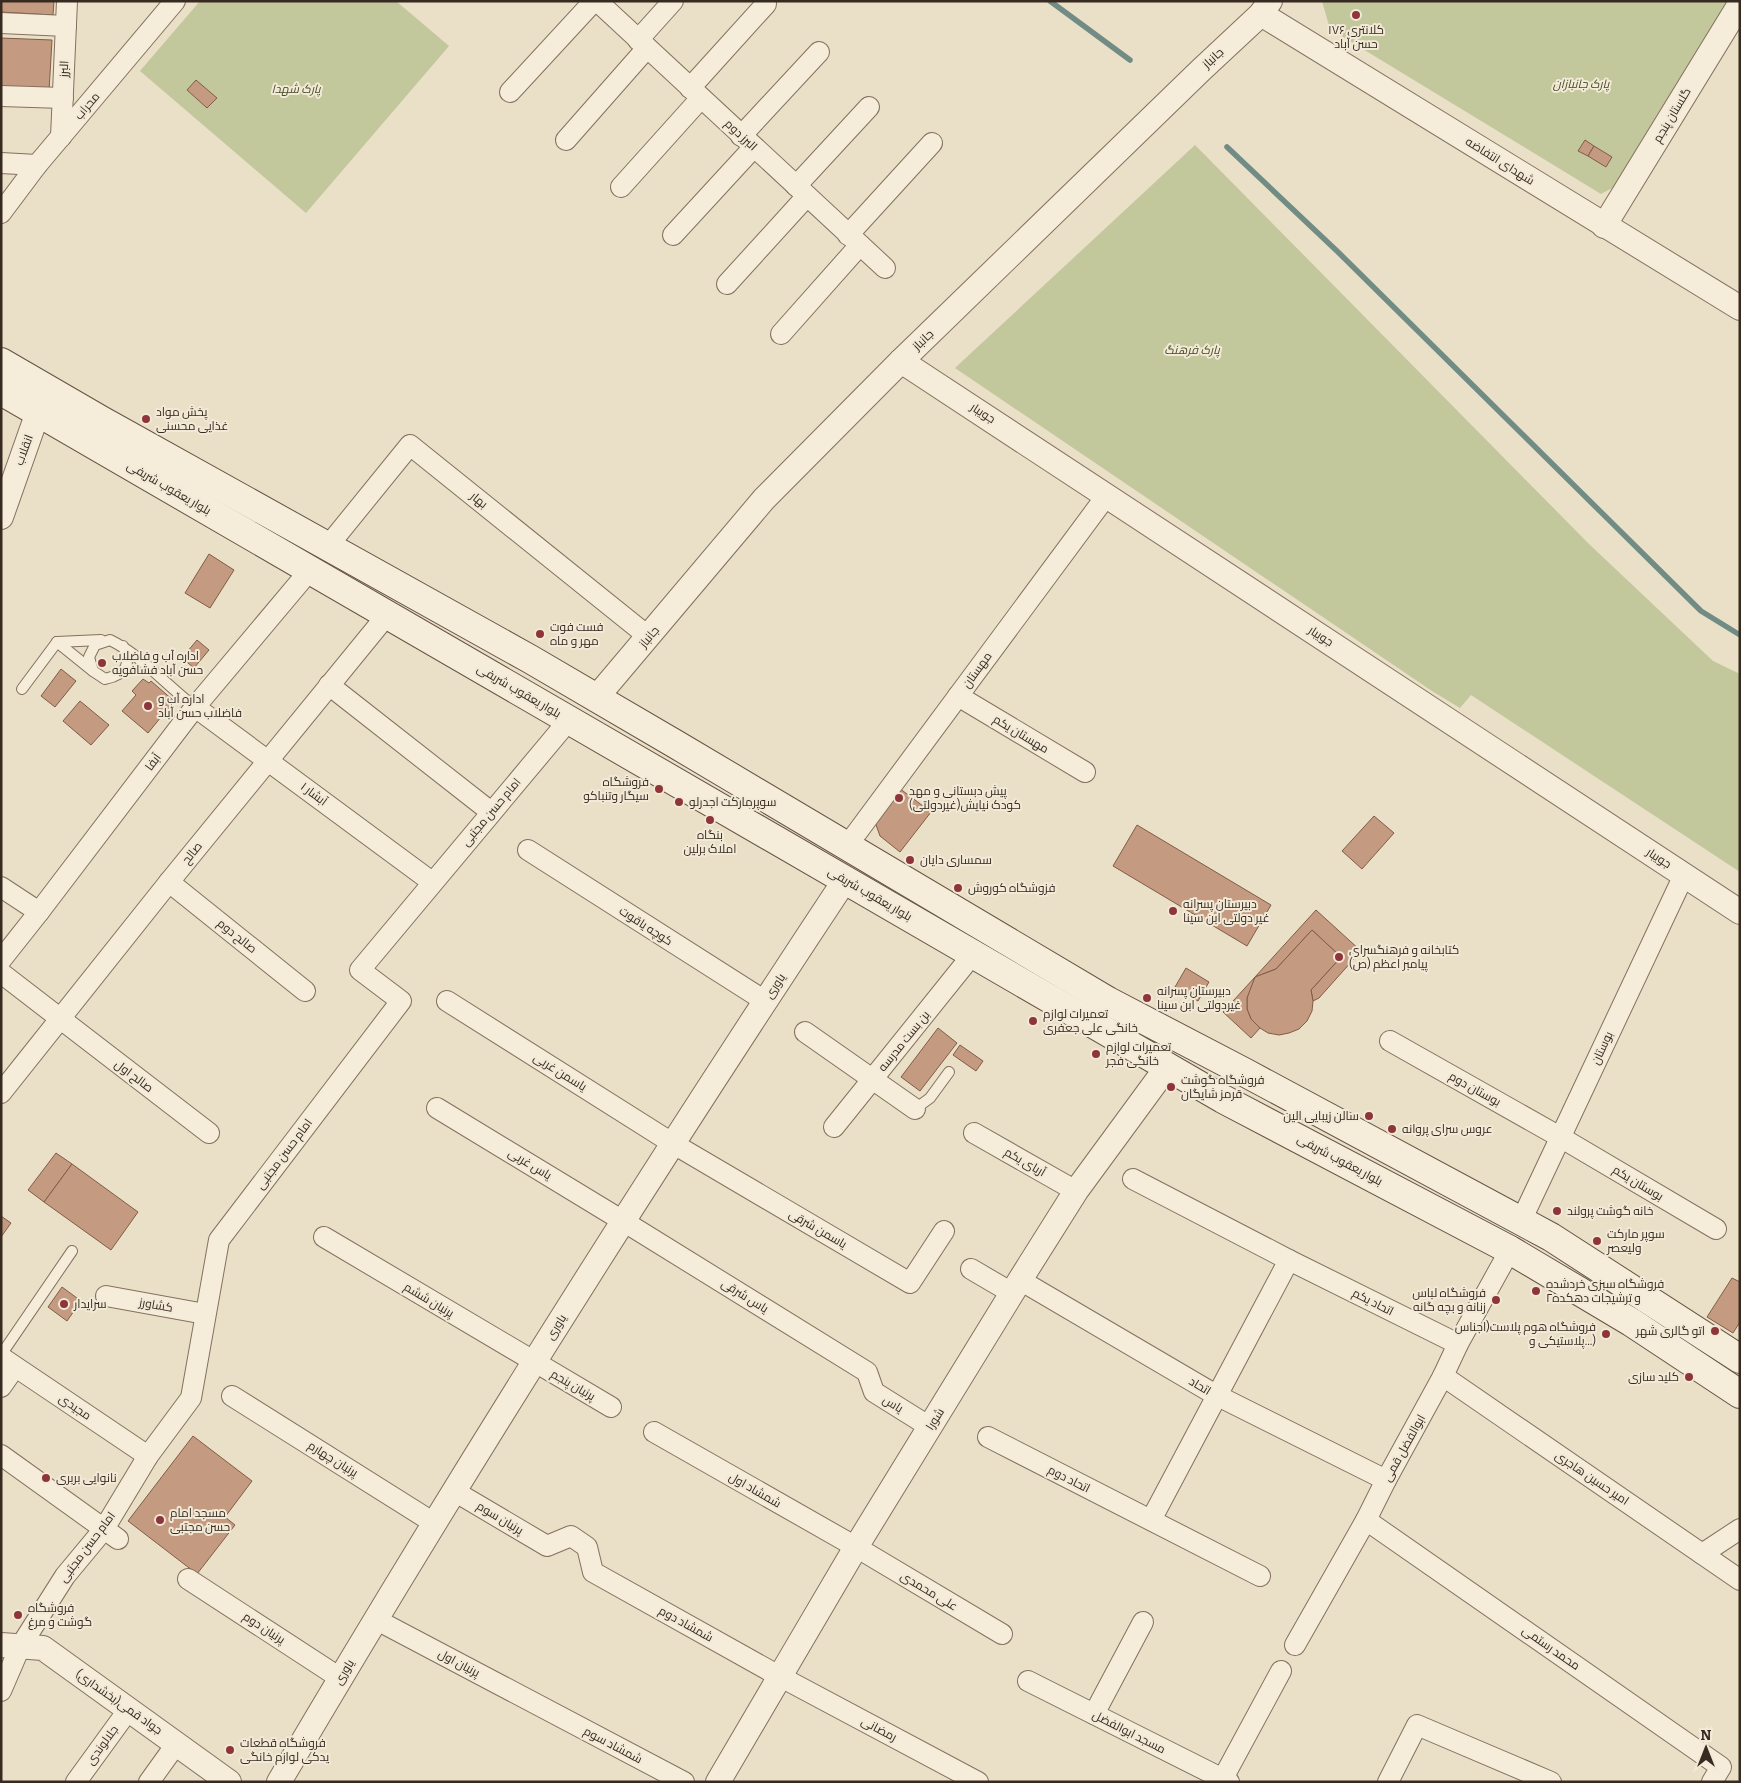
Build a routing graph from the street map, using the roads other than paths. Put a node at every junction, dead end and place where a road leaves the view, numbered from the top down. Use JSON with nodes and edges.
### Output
{"nodes":[{"id":1,"x":67,"y":1,"type":"edge"},
{"id":2,"x":175,"y":1,"type":"edge"},
{"id":3,"x":596,"y":1,"type":"edge"},
{"id":4,"x":673,"y":1,"type":"edge"},
{"id":5,"x":766,"y":4,"type":"dead end"},
{"id":6,"x":1740,"y":4,"type":"edge"},
{"id":7,"x":1265,"y":7,"type":"edge"},
{"id":8,"x":1,"y":23,"type":"edge"},
{"id":9,"x":66,"y":26,"type":"junction"},
{"id":10,"x":643,"y":44,"type":"junction"},
{"id":11,"x":819,"y":52,"type":"dead end"},
{"id":12,"x":510,"y":92,"type":"dead end"},
{"id":13,"x":696,"y":93,"type":"junction"},
{"id":14,"x":1,"y":96,"type":"edge"},
{"id":15,"x":63,"y":98,"type":"junction"},
{"id":16,"x":869,"y":107,"type":"dead end"},
{"id":17,"x":61,"y":137,"type":"junction"},
{"id":18,"x":566,"y":140,"type":"dead end"},
{"id":19,"x":748,"y":141,"type":"junction"},
{"id":20,"x":932,"y":143,"type":"dead end"},
{"id":21,"x":1,"y":164,"type":"edge"},
{"id":22,"x":37,"y":165,"type":"junction"},
{"id":23,"x":621,"y":187,"type":"dead end"},
{"id":24,"x":802,"y":191,"type":"junction"},
{"id":25,"x":1,"y":213,"type":"edge"},
{"id":26,"x":1604,"y":226,"type":"junction"},
{"id":27,"x":673,"y":235,"type":"dead end"},
{"id":28,"x":854,"y":240,"type":"junction"},
{"id":29,"x":885,"y":268,"type":"dead end"},
{"id":30,"x":727,"y":284,"type":"dead end"},
{"id":31,"x":1740,"y":308,"type":"edge"},
{"id":32,"x":780,"y":334,"type":"dead end"},
{"id":33,"x":902,"y":361,"type":"junction"},
{"id":34,"x":1,"y":362,"type":"edge"},
{"id":35,"x":1,"y":391,"type":"edge"},
{"id":36,"x":44,"y":401,"type":"junction"},
{"id":37,"x":7,"y":482,"type":"edge"},
{"id":38,"x":1107,"y":495,"type":"junction"},
{"id":39,"x":1,"y":517,"type":"edge"},
{"id":40,"x":328,"y":546,"type":"junction"},
{"id":41,"x":310,"y":570,"type":"junction"},
{"id":42,"x":387,"y":614,"type":"junction"},
{"id":43,"x":649,"y":637,"type":"junction"},
{"id":44,"x":110,"y":640,"type":"junction"},
{"id":45,"x":57,"y":642,"type":"junction"},
{"id":46,"x":123,"y":646,"type":"junction"},
{"id":47,"x":139,"y":660,"type":"junction"},
{"id":48,"x":126,"y":667,"type":"junction"},
{"id":49,"x":93,"y":671,"type":"junction"},
{"id":50,"x":329,"y":685,"type":"junction"},
{"id":51,"x":22,"y":689,"type":"dead end"},
{"id":52,"x":958,"y":696,"type":"junction"},
{"id":53,"x":596,"y":698,"type":"junction"},
{"id":54,"x":195,"y":707,"type":"junction"},
{"id":55,"x":569,"y":720,"type":"junction"},
{"id":56,"x":267,"y":760,"type":"junction"},
{"id":57,"x":1084,"y":772,"type":"dead end"},
{"id":58,"x":490,"y":812,"type":"junction"},
{"id":59,"x":848,"y":846,"type":"junction"},
{"id":60,"x":528,"y":850,"type":"dead end"},
{"id":61,"x":1684,"y":875,"type":"junction"},
{"id":62,"x":845,"y":880,"type":"junction"},
{"id":63,"x":169,"y":882,"type":"junction"},
{"id":64,"x":432,"y":882,"type":"junction"},
{"id":65,"x":1,"y":887,"type":"edge"},
{"id":66,"x":39,"y":912,"type":"junction"},
{"id":67,"x":1740,"y":912,"type":"edge"},
{"id":68,"x":974,"y":954,"type":"junction"},
{"id":69,"x":1,"y":960,"type":"edge"},
{"id":70,"x":1,"y":973,"type":"edge"},
{"id":71,"x":305,"y":991,"type":"dead end"},
{"id":72,"x":448,"y":1001,"type":"dead end"},
{"id":73,"x":764,"y":1001,"type":"junction"},
{"id":74,"x":60,"y":1019,"type":"junction"},
{"id":75,"x":805,"y":1032,"type":"dead end"},
{"id":76,"x":1185,"y":1041,"type":"junction"},
{"id":77,"x":1390,"y":1041,"type":"dead end"},
{"id":78,"x":1167,"y":1067,"type":"junction"},
{"id":79,"x":949,"y":1072,"type":"dead end"},
{"id":80,"x":873,"y":1079,"type":"junction"},
{"id":81,"x":1,"y":1093,"type":"edge"},
{"id":82,"x":437,"y":1108,"type":"dead end"},
{"id":83,"x":915,"y":1110,"type":"joint"},
{"id":84,"x":834,"y":1127,"type":"dead end"},
{"id":85,"x":209,"y":1133,"type":"dead end"},
{"id":86,"x":974,"y":1133,"type":"dead end"},
{"id":87,"x":1560,"y":1136,"type":"junction"},
{"id":88,"x":672,"y":1143,"type":"junction"},
{"id":89,"x":1133,"y":1179,"type":"dead end"},
{"id":90,"x":1076,"y":1191,"type":"junction"},
{"id":91,"x":623,"y":1220,"type":"junction"},
{"id":92,"x":1521,"y":1221,"type":"junction"},
{"id":93,"x":1716,"y":1229,"type":"dead end"},
{"id":94,"x":944,"y":1231,"type":"dead end"},
{"id":95,"x":324,"y":1237,"type":"dead end"},
{"id":96,"x":72,"y":1250,"type":"dead end"},
{"id":97,"x":1510,"y":1250,"type":"junction"},
{"id":98,"x":1289,"y":1260,"type":"junction"},
{"id":99,"x":971,"y":1269,"type":"dead end"},
{"id":100,"x":1016,"y":1286,"type":"junction"},
{"id":101,"x":106,"y":1296,"type":"dead end"},
{"id":102,"x":205,"y":1314,"type":"junction"},
{"id":103,"x":1458,"y":1344,"type":"junction"},
{"id":104,"x":1740,"y":1359,"type":"edge"},
{"id":105,"x":6,"y":1360,"type":"edge"},
{"id":106,"x":534,"y":1362,"type":"junction"},
{"id":107,"x":867,"y":1372,"type":"joint"},
{"id":108,"x":1443,"y":1376,"type":"junction"},
{"id":109,"x":1,"y":1387,"type":"edge"},
{"id":110,"x":1740,"y":1394,"type":"edge"},
{"id":111,"x":1216,"y":1395,"type":"junction"},
{"id":112,"x":232,"y":1396,"type":"dead end"},
{"id":113,"x":611,"y":1407,"type":"dead end"},
{"id":114,"x":930,"y":1427,"type":"junction"},
{"id":115,"x":654,"y":1432,"type":"dead end"},
{"id":116,"x":988,"y":1437,"type":"dead end"},
{"id":117,"x":1,"y":1455,"type":"edge"},
{"id":118,"x":148,"y":1456,"type":"junction"},
{"id":119,"x":1386,"y":1480,"type":"junction"},
{"id":120,"x":454,"y":1491,"type":"junction"},
{"id":121,"x":1151,"y":1520,"type":"junction"},
{"id":122,"x":1366,"y":1520,"type":"junction"},
{"id":123,"x":434,"y":1523,"type":"junction"},
{"id":124,"x":1740,"y":1529,"type":"edge"},
{"id":125,"x":111,"y":1534,"type":"junction"},
{"id":126,"x":856,"y":1548,"type":"junction"},
{"id":127,"x":1702,"y":1554,"type":"junction"},
{"id":128,"x":593,"y":1572,"type":"joint"},
{"id":129,"x":1260,"y":1576,"type":"dead end"},
{"id":130,"x":188,"y":1578,"type":"dead end"},
{"id":131,"x":1740,"y":1580,"type":"edge"},
{"id":132,"x":376,"y":1619,"type":"junction"},
{"id":133,"x":1143,"y":1622,"type":"dead end"},
{"id":134,"x":1002,"y":1634,"type":"dead end"},
{"id":135,"x":1295,"y":1645,"type":"dead end"},
{"id":136,"x":11,"y":1646,"type":"edge"},
{"id":137,"x":1281,"y":1671,"type":"dead end"},
{"id":138,"x":780,"y":1676,"type":"junction"},
{"id":139,"x":340,"y":1678,"type":"junction"},
{"id":140,"x":1028,"y":1681,"type":"dead end"},
{"id":141,"x":1,"y":1691,"type":"edge"},
{"id":142,"x":543,"y":1708,"type":"joint"},
{"id":143,"x":129,"y":1709,"type":"junction"},
{"id":144,"x":1094,"y":1714,"type":"junction"},
{"id":145,"x":177,"y":1744,"type":"junction"},
{"id":146,"x":1224,"y":1781,"type":"edge"},
{"id":147,"x":76,"y":1782,"type":"edge"},
{"id":148,"x":150,"y":1782,"type":"edge"},
{"id":149,"x":229,"y":1782,"type":"edge"},
{"id":150,"x":279,"y":1782,"type":"edge"},
{"id":151,"x":684,"y":1782,"type":"edge"},
{"id":152,"x":718,"y":1782,"type":"edge"},
{"id":153,"x":978,"y":1782,"type":"edge"},
{"id":154,"x":1388,"y":1782,"type":"edge"},
{"id":155,"x":1551,"y":1782,"type":"edge"},
{"id":156,"x":1712,"y":1782,"type":"edge"}],
"edges":[{"from":1,"to":9,"type":"street","name":"البرز"},
{"from":2,"to":17,"type":"street","name":"محراب"},
{"from":3,"to":10,"type":"street","name":"البرز دوم"},
{"from":3,"to":12,"type":"street"},
{"from":4,"to":10,"type":"street"},
{"from":5,"to":13,"type":"street"},
{"from":6,"to":26,"type":"street","name":"گلستان پنجم"},
{"from":7,"to":26,"type":"street","name":"شهدای انتفاضه"},
{"from":7,"to":33,"type":"street","name":"جانباز"},
{"from":8,"to":9,"type":"street"},
{"from":9,"to":15,"type":"street","name":"البرز"},
{"from":10,"to":13,"type":"street","name":"البرز دوم"},
{"from":10,"to":18,"type":"street"},
{"from":11,"to":19,"type":"street"},
{"from":13,"to":19,"type":"street","name":"البرز دوم"},
{"from":13,"to":23,"type":"street"},
{"from":14,"to":15,"type":"street"},
{"from":15,"to":17,"type":"street","name":"البرز"},
{"from":16,"to":24,"type":"street"},
{"from":17,"to":22,"type":"street","name":"محراب"},
{"from":19,"to":24,"type":"street","name":"البرز دوم"},
{"from":19,"to":27,"type":"street"},
{"from":20,"to":28,"type":"street"},
{"from":21,"to":22,"type":"street"},
{"from":22,"to":25,"type":"street","name":"محراب"},
{"from":24,"to":28,"type":"street","name":"البرز دوم"},
{"from":24,"to":30,"type":"street"},
{"from":26,"to":31,"type":"street","name":"شهدای انتفاضه"},
{"from":28,"to":29,"type":"street","name":"البرز دوم"},
{"from":28,"to":32,"type":"street"},
{"from":33,"to":38,"type":"street","name":"جویبار"},
{"from":33,"to":43,"type":"street","name":"جانباز"},
{"from":34,"to":36,"type":"main road","name":"بلوار یعقوب شریفی"},
{"from":35,"to":36,"type":"main road","name":"بلوار یعقوب شریفی"},
{"from":36,"to":37,"type":"street","name":"انقلاب"},
{"from":36,"to":40,"type":"main road","name":"بلوار یعقوب شریفی"},
{"from":36,"to":41,"type":"main road","name":"بلوار یعقوب شریفی"},
{"from":37,"to":39,"type":"street","name":"انقلاب"},
{"from":38,"to":52,"type":"street","name":"مهستان"},
{"from":38,"to":61,"type":"street","name":"جویبار"},
{"from":40,"to":43,"type":"street","name":"بهار"},
{"from":40,"to":53,"type":"main road","name":"بلوار یعقوب شریفی"},
{"from":41,"to":42,"type":"main road","name":"بلوار یعقوب شریفی"},
{"from":41,"to":54,"type":"street","name":"آبفا"},
{"from":42,"to":50,"type":"street","name":"صالح"},
{"from":42,"to":55,"type":"main road","name":"بلوار یعقوب شریفی"},
{"from":43,"to":53,"type":"street","name":"جانباز"},
{"from":44,"to":45,"type":"lane"},
{"from":44,"to":46,"type":"lane"},
{"from":44,"to":49,"type":"lane"},
{"from":45,"to":49,"type":"lane"},
{"from":45,"to":51,"type":"lane"},
{"from":46,"to":47,"type":"lane"},
{"from":46,"to":48,"type":"lane"},
{"from":47,"to":48,"type":"lane"},
{"from":47,"to":54,"type":"lane"},
{"from":48,"to":49,"type":"lane"},
{"from":50,"to":56,"type":"street","name":"صالح"},
{"from":50,"to":58,"type":"street"},
{"from":52,"to":57,"type":"street","name":"مهستان یکم"},
{"from":52,"to":59,"type":"street","name":"مهستان"},
{"from":53,"to":55,"type":"main road"},
{"from":53,"to":59,"type":"main road","name":"بلوار یعقوب شریفی"},
{"from":54,"to":56,"type":"street","name":"آبشار ۱"},
{"from":54,"to":66,"type":"street","name":"آبفا"},
{"from":55,"to":58,"type":"street","name":"امام حسن مجتبی"},
{"from":55,"to":62,"type":"main road","name":"بلوار یعقوب شریفی"},
{"from":56,"to":63,"type":"street","name":"صالح"},
{"from":56,"to":64,"type":"street","name":"آبشار ۱"},
{"from":58,"to":64,"type":"street","name":"امام حسن مجتبی"},
{"from":59,"to":62,"type":"main road"},
{"from":59,"to":76,"type":"main road","name":"بلوار یعقوب شریفی"},
{"from":60,"to":73,"type":"street","name":"کوچه یاقوت"},
{"from":61,"to":67,"type":"street","name":"جویبار"},
{"from":61,"to":87,"type":"street","name":"بوستان"},
{"from":62,"to":68,"type":"main road","name":"بلوار یعقوب شریفی"},
{"from":62,"to":73,"type":"street","name":"یاوری"},
{"from":63,"to":71,"type":"street","name":"صالح دوم"},
{"from":63,"to":74,"type":"street","name":"صالح"},
{"from":64,"to":102,"type":"street","name":"امام حسن مجتبی"},
{"from":65,"to":66,"type":"street"},
{"from":66,"to":69,"type":"street","name":"آبفا"},
{"from":68,"to":78,"type":"main road","name":"بلوار یعقوب شریفی"},
{"from":68,"to":80,"type":"street","name":"بن بست مدرسه"},
{"from":70,"to":74,"type":"street","name":"صالح اول"},
{"from":72,"to":88,"type":"street","name":"یاسمن غربی"},
{"from":73,"to":88,"type":"street","name":"یاوری"},
{"from":74,"to":81,"type":"street","name":"صالح"},
{"from":74,"to":85,"type":"street","name":"صالح اول"},
{"from":75,"to":80,"type":"street"},
{"from":76,"to":78,"type":"main road"},
{"from":76,"to":92,"type":"main road","name":"بلوار یعقوب شریفی"},
{"from":77,"to":87,"type":"street","name":"بوستان دوم"},
{"from":78,"to":90,"type":"street","name":"شورا"},
{"from":78,"to":97,"type":"main road","name":"بلوار یعقوب شریفی"},
{"from":79,"to":83,"type":"lane"},
{"from":80,"to":83,"type":"street"},
{"from":80,"to":84,"type":"street","name":"بن بست مدرسه"},
{"from":82,"to":91,"type":"street","name":"یاس غربی"},
{"from":86,"to":90,"type":"street","name":"آریای یکم"},
{"from":87,"to":92,"type":"street","name":"بوستان"},
{"from":87,"to":93,"type":"street","name":"بوستان یکم"},
{"from":88,"to":91,"type":"street","name":"یاوری"},
{"from":88,"to":94,"type":"street","name":"یاسمن شرقی"},
{"from":89,"to":98,"type":"street","name":"اتحاد یکم"},
{"from":90,"to":100,"type":"street","name":"شورا"},
{"from":91,"to":106,"type":"street","name":"یاوری"},
{"from":91,"to":107,"type":"street","name":"یاس شرقی"},
{"from":92,"to":104,"type":"main road","name":"بلوار یعقوب شریفی"},
{"from":95,"to":106,"type":"street","name":"پرنیان ششم"},
{"from":96,"to":105,"type":"lane"},
{"from":97,"to":103,"type":"street","name":"ابوالفضل قمی"},
{"from":97,"to":110,"type":"main road","name":"بلوار یعقوب شریفی"},
{"from":98,"to":103,"type":"street","name":"اتحاد یکم"},
{"from":98,"to":111,"type":"street"},
{"from":99,"to":100,"type":"street","name":"اتحاد"},
{"from":100,"to":111,"type":"street","name":"اتحاد"},
{"from":100,"to":114,"type":"street","name":"شورا"},
{"from":101,"to":102,"type":"street","name":"کشاورز"},
{"from":102,"to":118,"type":"street","name":"امام حسن مجتبی"},
{"from":103,"to":108,"type":"street","name":"ابوالفضل قمی"},
{"from":105,"to":109,"type":"street"},
{"from":105,"to":118,"type":"street","name":"مجیدی"},
{"from":106,"to":113,"type":"street","name":"پرنیان پنجم"},
{"from":106,"to":120,"type":"street","name":"یاوری"},
{"from":107,"to":114,"type":"street","name":"یاس"},
{"from":108,"to":119,"type":"street","name":"ابوالفضل قمی"},
{"from":108,"to":127,"type":"street","name":"امیر حسین هاجری"},
{"from":111,"to":119,"type":"street","name":"اتحاد"},
{"from":111,"to":121,"type":"street"},
{"from":112,"to":123,"type":"street","name":"پرنیان چهارم"},
{"from":114,"to":126,"type":"street","name":"شورا"},
{"from":115,"to":126,"type":"street","name":"شمشاد اول"},
{"from":116,"to":121,"type":"street","name":"اتحاد دوم"},
{"from":117,"to":125,"type":"street"},
{"from":118,"to":125,"type":"street","name":"امام حسن مجتبی"},
{"from":119,"to":122,"type":"street","name":"ابوالفضل قمی"},
{"from":120,"to":123,"type":"street","name":"یاوری"},
{"from":120,"to":128,"type":"street","name":"پرنیان سوم"},
{"from":121,"to":129,"type":"street","name":"اتحاد دوم"},
{"from":122,"to":135,"type":"street","name":"ابوالفضل قمی"},
{"from":122,"to":156,"type":"street","name":"محمد رستمی"},
{"from":123,"to":132,"type":"street","name":"یاوری"},
{"from":124,"to":127,"type":"street"},
{"from":125,"to":136,"type":"street","name":"امام حسن مجتبی"},
{"from":126,"to":134,"type":"street","name":"علی محمدی"},
{"from":126,"to":138,"type":"street","name":"شورا"},
{"from":127,"to":131,"type":"street","name":"امیر حسین هاجری"},
{"from":128,"to":138,"type":"street","name":"شمشاد دوم"},
{"from":130,"to":139,"type":"street","name":"پرنیان دوم"},
{"from":132,"to":139,"type":"street","name":"یاوری"},
{"from":132,"to":142,"type":"street","name":"پرنیان اول"},
{"from":133,"to":144,"type":"street"},
{"from":136,"to":141,"type":"street","name":"امام حسن مجتبی"},
{"from":136,"to":143,"type":"street","name":"جواد قمی(بخشداری)"},
{"from":137,"to":146,"type":"street"},
{"from":138,"to":152,"type":"street","name":"شورا"},
{"from":138,"to":153,"type":"street","name":"رمضانی"},
{"from":139,"to":150,"type":"street","name":"یاوری"},
{"from":140,"to":144,"type":"street","name":"مسجد ابوالفضل"},
{"from":142,"to":151,"type":"street","name":"شمشاد سوم"},
{"from":143,"to":145,"type":"street","name":"جواد قمی(بخشداری)"},
{"from":143,"to":147,"type":"street","name":"جلالوندی"},
{"from":144,"to":146,"type":"street","name":"مسجد ابوالفضل"},
{"from":145,"to":148,"type":"street"},
{"from":145,"to":149,"type":"street","name":"جواد قمی(بخشداری)"},
{"from":154,"to":155,"type":"street"}]}
